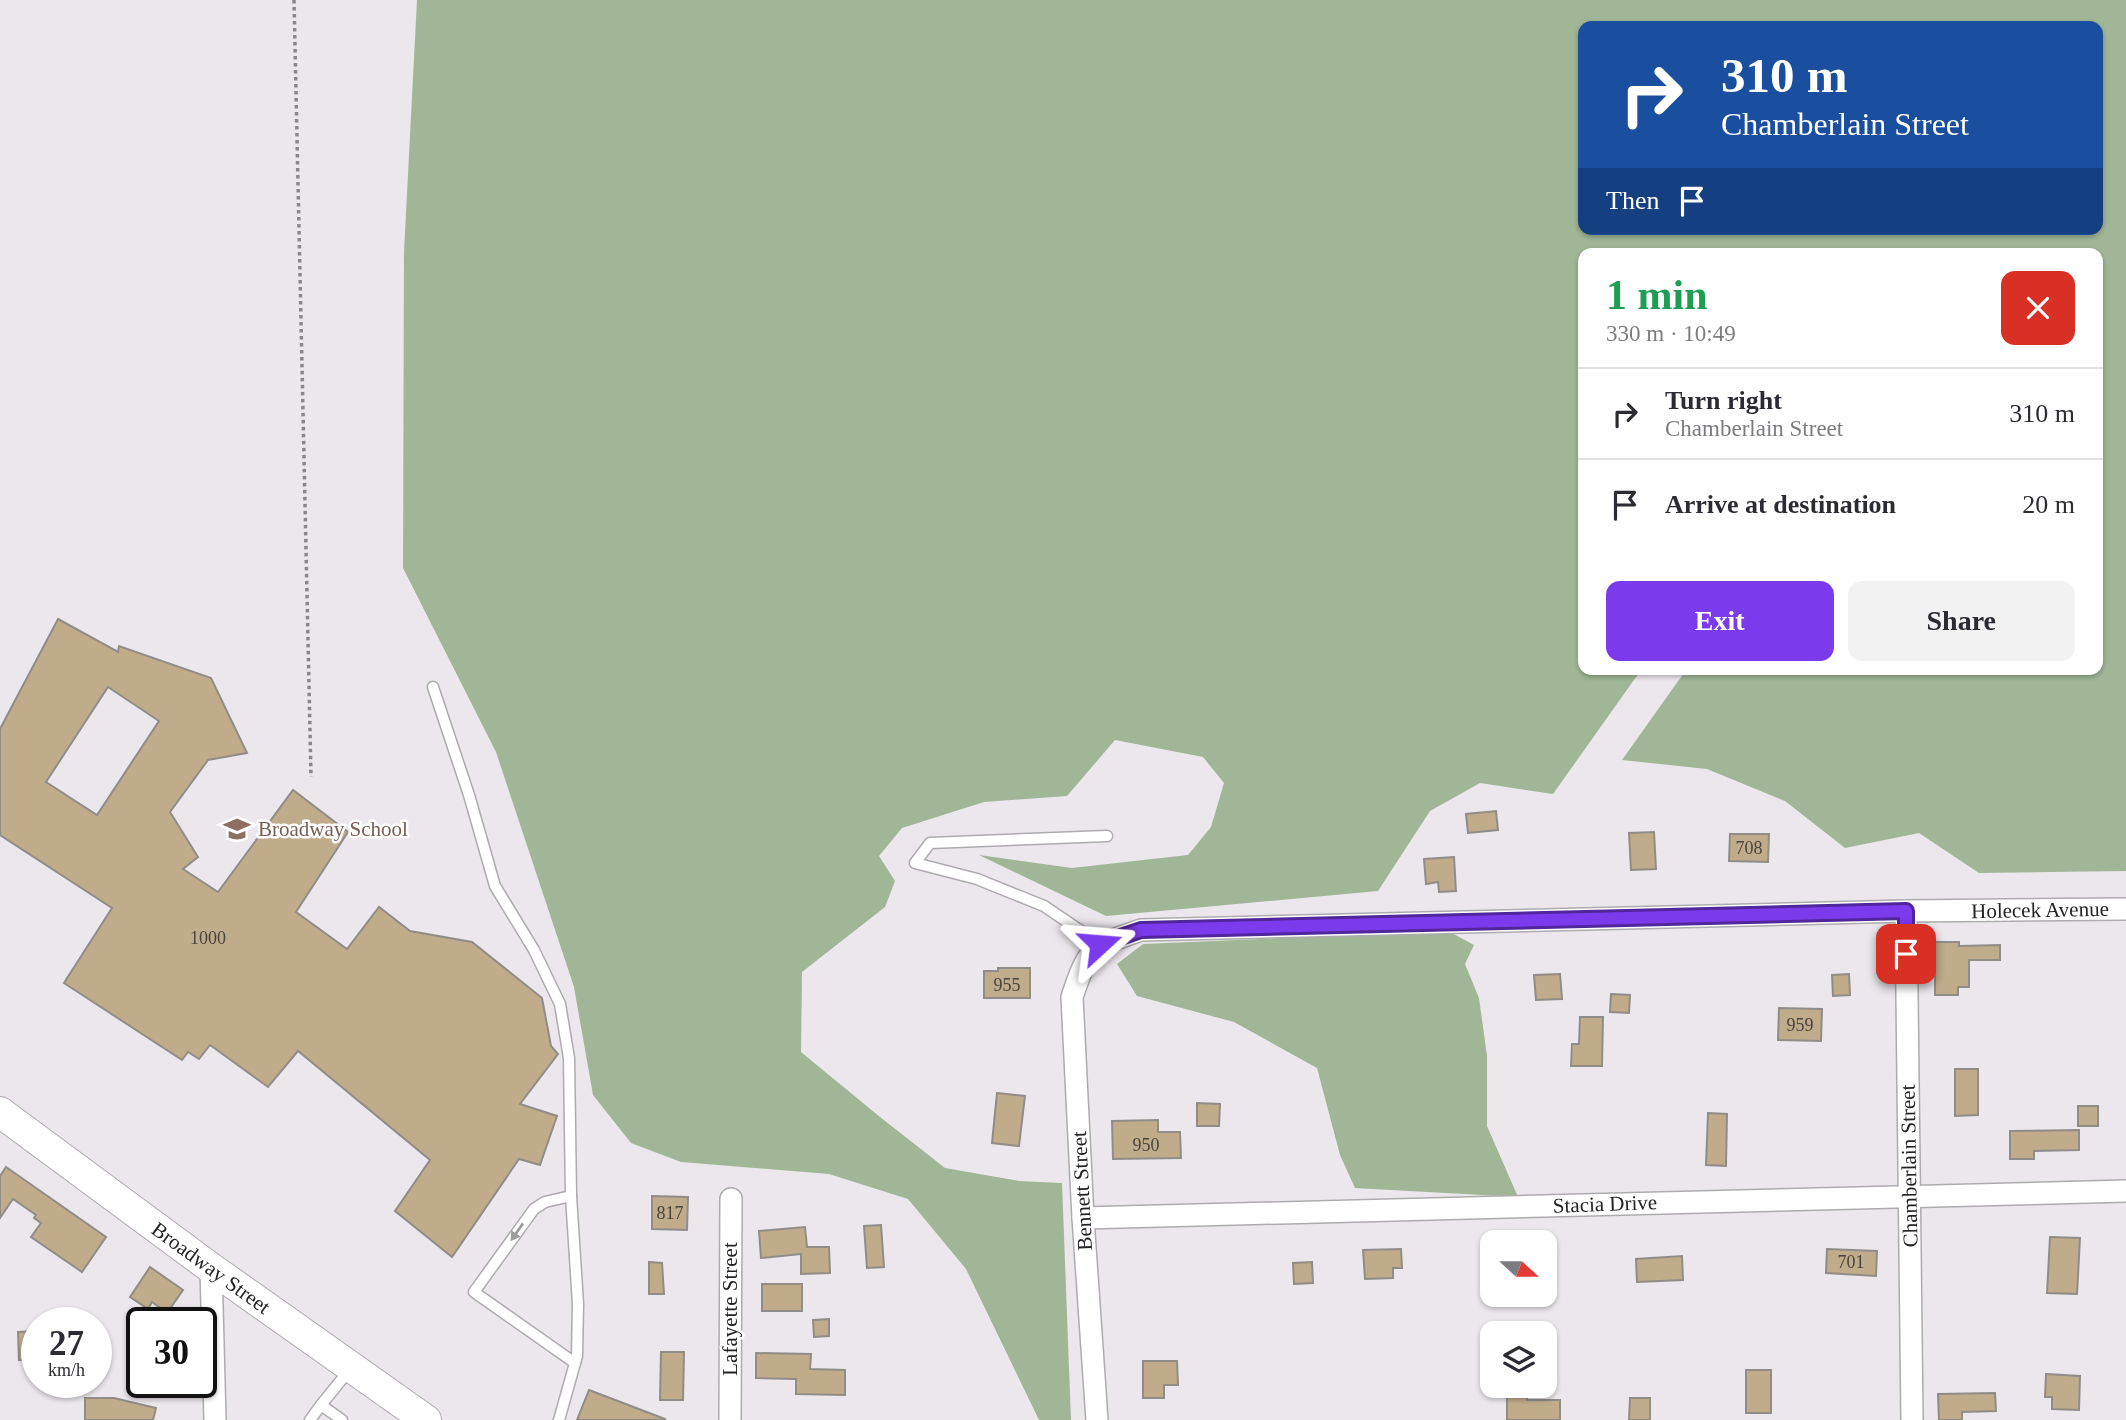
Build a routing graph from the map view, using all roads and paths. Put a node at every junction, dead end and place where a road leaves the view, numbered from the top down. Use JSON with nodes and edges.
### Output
{"nodes":[{"id":1,"x":293,"y":0,"type":"edge"},
{"id":2,"x":433,"y":687,"type":"dead end"},
{"id":3,"x":310,"y":777,"type":"dead end"},
{"id":4,"x":1107,"y":836,"type":"dead end"},
{"id":5,"x":2126,"y":909,"type":"edge"},
{"id":6,"x":1906,"y":911,"type":"junction"},
{"id":7,"x":1100,"y":944,"type":"junction"},
{"id":8,"x":0,"y":1112,"type":"edge"},
{"id":9,"x":2126,"y":1191,"type":"edge"},
{"id":10,"x":571,"y":1196,"type":"junction"},
{"id":11,"x":1909,"y":1196,"type":"junction"},
{"id":12,"x":731,"y":1199,"type":"dead end"},
{"id":13,"x":1083,"y":1218,"type":"junction"},
{"id":14,"x":211,"y":1268,"type":"junction"},
{"id":15,"x":575,"y":1363,"type":"junction"},
{"id":16,"x":351,"y":1368,"type":"junction"},
{"id":17,"x":321,"y":1405,"type":"junction"},
{"id":18,"x":215,"y":1420,"type":"edge"},
{"id":19,"x":310,"y":1420,"type":"edge"},
{"id":20,"x":342,"y":1420,"type":"edge"},
{"id":21,"x":426,"y":1420,"type":"edge"},
{"id":22,"x":559,"y":1420,"type":"edge"},
{"id":23,"x":730,"y":1420,"type":"edge"},
{"id":24,"x":1097,"y":1420,"type":"edge"},
{"id":25,"x":1912,"y":1420,"type":"edge"}],
"edges":[{"from":1,"to":3,"type":"path"},
{"from":2,"to":10,"type":"lane"},
{"from":4,"to":7,"type":"lane"},
{"from":5,"to":6,"type":"street","name":"Holecek Avenue"},
{"from":6,"to":7,"type":"street","name":"Holecek Avenue"},
{"from":6,"to":11,"type":"street","name":"Chamberlain Street"},
{"from":7,"to":13,"type":"street","name":"Bennett Street"},
{"from":8,"to":14,"type":"street","name":"Broadway Street"},
{"from":9,"to":11,"type":"street","name":"Stacia Drive"},
{"from":10,"to":15,"type":"lane"},
{"from":10,"to":15,"type":"lane","one_way":true},
{"from":11,"to":13,"type":"street","name":"Stacia Drive"},
{"from":11,"to":25,"type":"street","name":"Chamberlain Street"},
{"from":12,"to":23,"type":"street","name":"Lafayette Street"},
{"from":13,"to":24,"type":"street","name":"Bennett Street"},
{"from":14,"to":16,"type":"street","name":"Broadway Street"},
{"from":14,"to":18,"type":"street"},
{"from":15,"to":22,"type":"lane"},
{"from":16,"to":17,"type":"lane"},
{"from":16,"to":21,"type":"street","name":"Broadway Street"},
{"from":17,"to":19,"type":"lane"},
{"from":17,"to":20,"type":"lane"}]}
